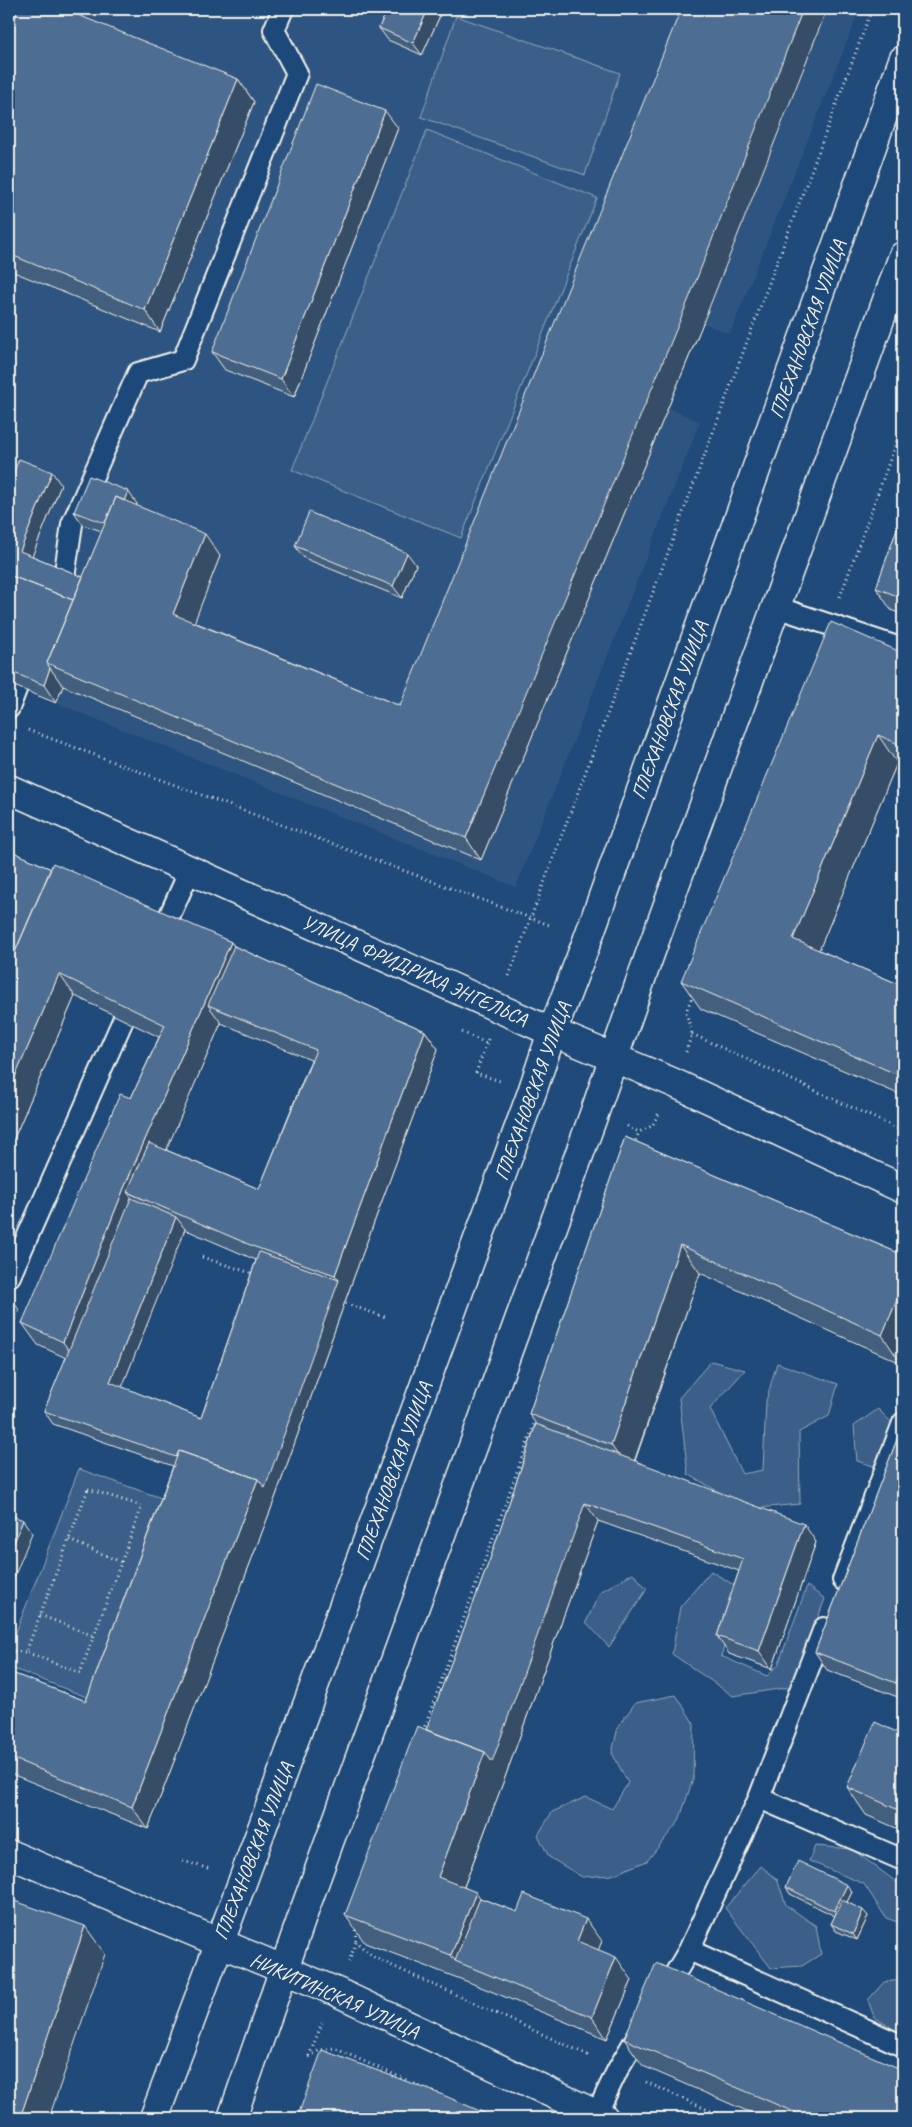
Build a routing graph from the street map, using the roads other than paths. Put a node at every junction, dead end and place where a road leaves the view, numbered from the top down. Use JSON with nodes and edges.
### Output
{"nodes":[{"id":1,"x":283,"y":9,"type":"edge"},
{"id":2,"x":903,"y":60,"type":"edge"},
{"id":3,"x":903,"y":256,"type":"edge"},
{"id":4,"x":64,"y":578,"type":"edge"},
{"id":5,"x":776,"y":607,"type":"junction"},
{"id":6,"x":903,"y":649,"type":"edge"},
{"id":7,"x":17,"y":687,"type":"edge"},
{"id":8,"x":9,"y":708,"type":"edge"},
{"id":9,"x":9,"y":789,"type":"edge"},
{"id":10,"x":190,"y":870,"type":"junction"},
{"id":11,"x":164,"y":928,"type":"edge"},
{"id":12,"x":123,"y":1020,"type":"edge"},
{"id":13,"x":552,"y":1032,"type":"junction"},
{"id":14,"x":614,"y":1058,"type":"junction"},
{"id":15,"x":903,"y":1189,"type":"edge"},
{"id":16,"x":10,"y":1276,"type":"edge"},
{"id":17,"x":903,"y":1423,"type":"edge"},
{"id":18,"x":759,"y":1798,"type":"junction"},
{"id":19,"x":9,"y":1854,"type":"edge"},
{"id":20,"x":903,"y":1860,"type":"edge"},
{"id":21,"x":218,"y":1944,"type":"junction"},
{"id":22,"x":689,"y":1950,"type":"junction"},
{"id":23,"x":285,"y":1970,"type":"junction"},
{"id":24,"x":903,"y":2046,"type":"edge"},
{"id":25,"x":600,"y":2116,"type":"edge"},
{"id":26,"x":154,"y":2118,"type":"edge"},
{"id":27,"x":232,"y":2118,"type":"edge"}],
"edges":[{"from":1,"to":4,"type":"lane"},
{"from":2,"to":13,"type":"main road","name":"ПЛЕХАНОВСКАЯ УЛИЦА"},
{"from":3,"to":5,"type":"main road"},
{"from":5,"to":6,"type":"lane"},
{"from":5,"to":14,"type":"main road"},
{"from":7,"to":8,"type":"lane"},
{"from":9,"to":10,"type":"main road","name":"УЛИЦА ФРИДРИХА ЭНГЕЛЬСА"},
{"from":10,"to":11,"type":"lane"},
{"from":10,"to":13,"type":"main road","name":"УЛИЦА ФРИДРИХА ЭНГЕЛЬСА"},
{"from":12,"to":16,"type":"lane"},
{"from":13,"to":14,"type":"main road","name":"УЛИЦА ФРИДРИХА ЭНГЕЛЬСА"},
{"from":13,"to":21,"type":"main road","name":"ПЛЕХАНОВСКАЯ УЛИЦА"},
{"from":14,"to":15,"type":"main road","name":"УЛИЦА ФРИДРИХА ЭНГЕЛЬСА"},
{"from":14,"to":23,"type":"main road"},
{"from":17,"to":18,"type":"lane"},
{"from":18,"to":20,"type":"lane"},
{"from":18,"to":22,"type":"lane"},
{"from":19,"to":21,"type":"main road","name":"НИКИТИНСКАЯ УЛИЦА"},
{"from":21,"to":23,"type":"main road","name":"НИКИТИНСКАЯ УЛИЦА"},
{"from":21,"to":26,"type":"main road","name":"ПЛЕХАНОВСКАЯ УЛИЦА"},
{"from":22,"to":24,"type":"lane"},
{"from":22,"to":25,"type":"lane"},
{"from":23,"to":25,"type":"main road","name":"НИКИТИНСКАЯ УЛИЦА"},
{"from":23,"to":27,"type":"main road"}]}
